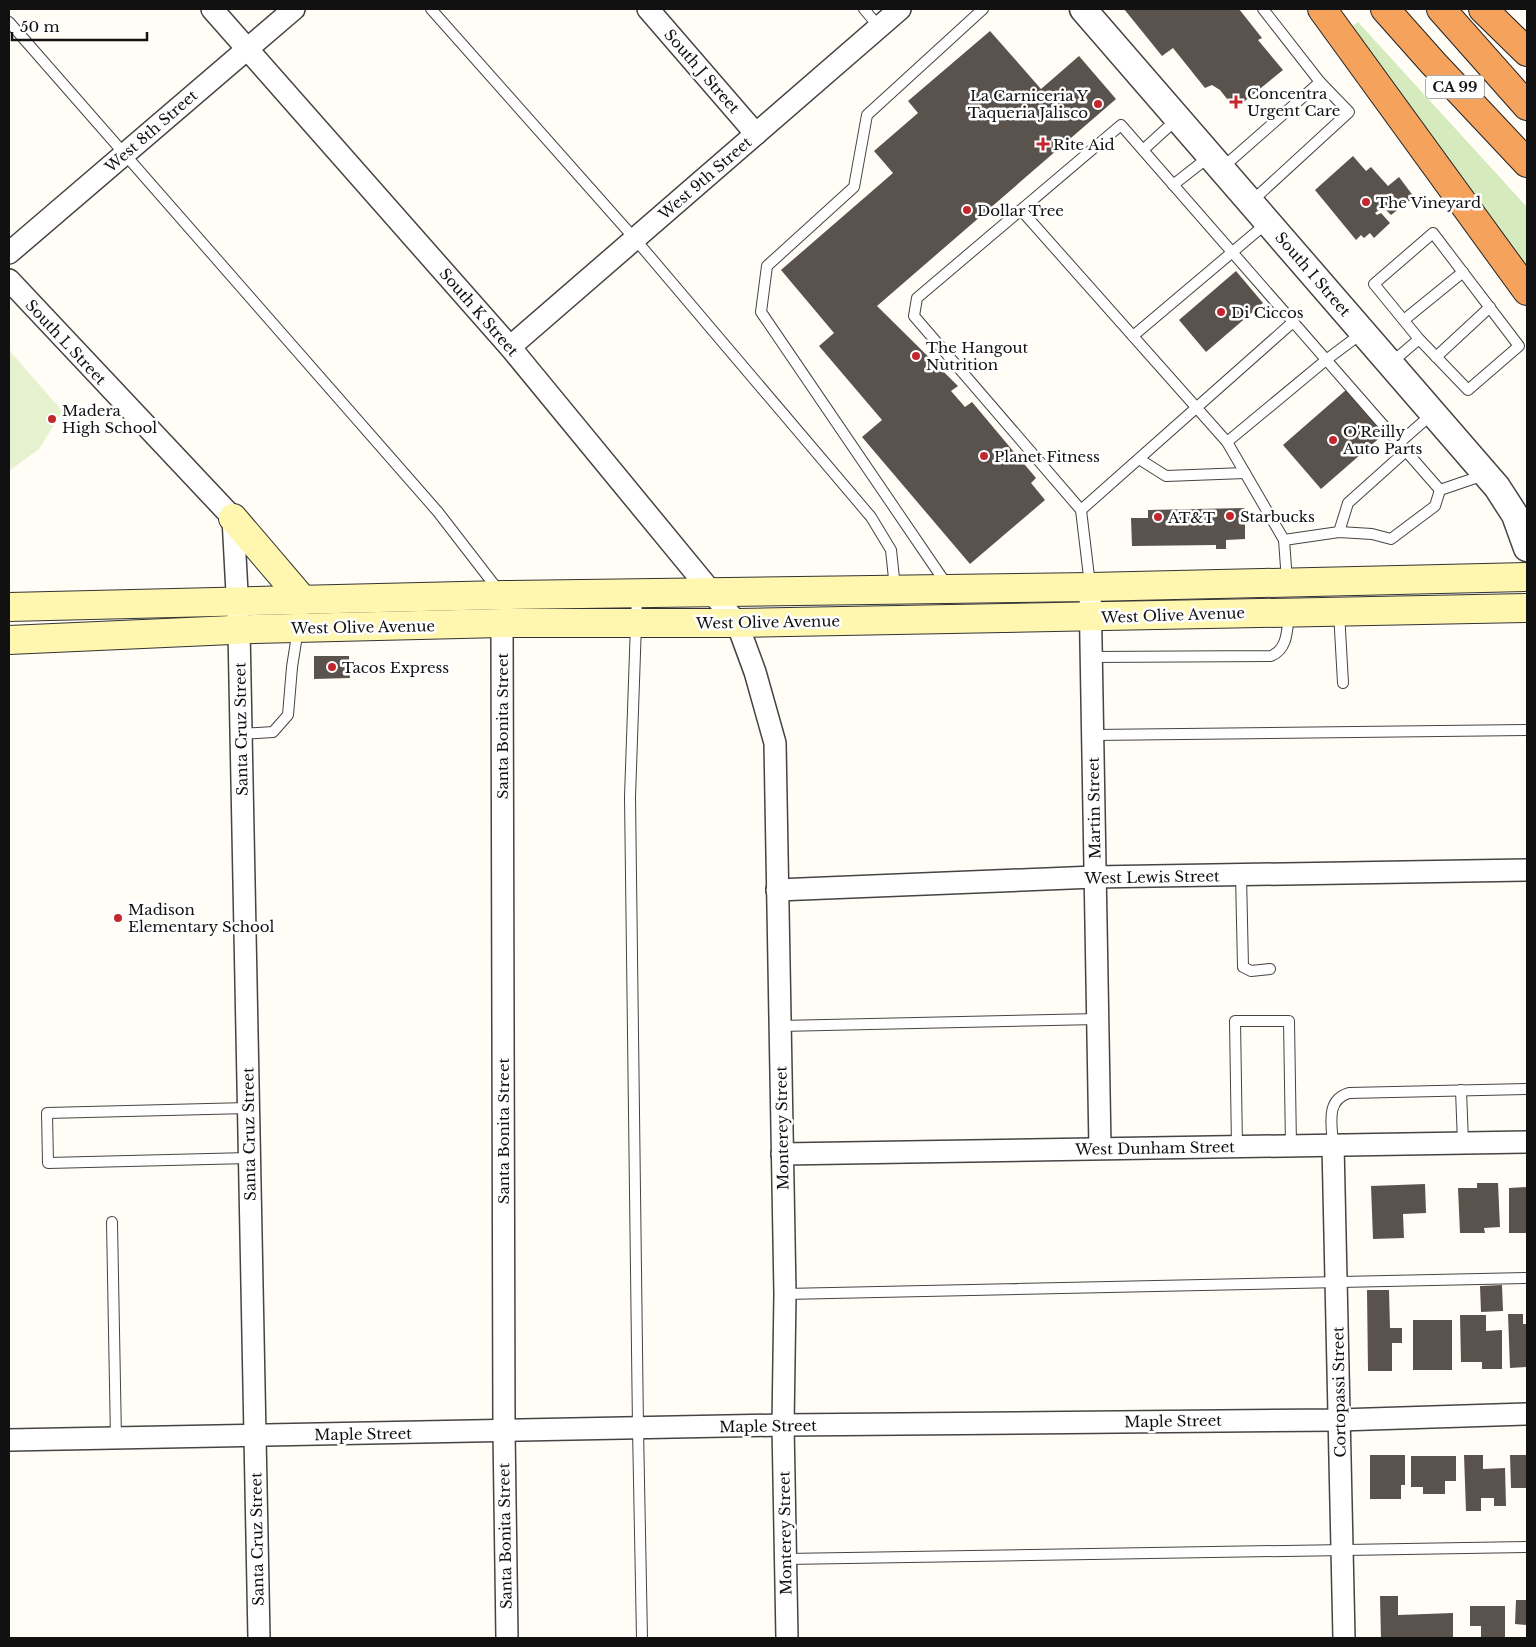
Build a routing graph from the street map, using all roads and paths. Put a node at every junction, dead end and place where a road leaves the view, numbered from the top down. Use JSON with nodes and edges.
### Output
{"nodes":[{"id":1,"x":212,"y":9,"type":"edge"},
{"id":2,"x":294,"y":9,"type":"edge"},
{"id":3,"x":431,"y":9,"type":"edge"},
{"id":4,"x":648,"y":9,"type":"edge"},
{"id":5,"x":864,"y":9,"type":"edge"},
{"id":6,"x":900,"y":9,"type":"edge"},
{"id":7,"x":983,"y":9,"type":"edge"},
{"id":8,"x":1083,"y":9,"type":"edge"},
{"id":9,"x":1263,"y":9,"type":"edge"},
{"id":10,"x":1322,"y":9,"type":"edge"},
{"id":11,"x":1385,"y":9,"type":"edge"},
{"id":12,"x":1441,"y":9,"type":"edge"},
{"id":13,"x":1483,"y":9,"type":"edge"},
{"id":14,"x":9,"y":22,"type":"edge"},
{"id":15,"x":879,"y":27,"type":"junction"},
{"id":16,"x":247,"y":49,"type":"junction"},
{"id":17,"x":1527,"y":52,"type":"edge"},
{"id":18,"x":1320,"y":82,"type":"junction"},
{"id":19,"x":1527,"y":106,"type":"edge"},
{"id":20,"x":1178,"y":118,"type":"junction"},
{"id":21,"x":756,"y":134,"type":"junction"},
{"id":22,"x":1143,"y":150,"type":"junction"},
{"id":23,"x":124,"y":155,"type":"junction"},
{"id":24,"x":1216,"y":162,"type":"junction"},
{"id":25,"x":1527,"y":163,"type":"edge"},
{"id":26,"x":1174,"y":185,"type":"junction"},
{"id":27,"x":1251,"y":202,"type":"junction"},
{"id":28,"x":1021,"y":210,"type":"junction"},
{"id":29,"x":1268,"y":222,"type":"junction"},
{"id":30,"x":635,"y":239,"type":"junction"},
{"id":31,"x":9,"y":253,"type":"edge"},
{"id":32,"x":1233,"y":253,"type":"junction"},
{"id":33,"x":1463,"y":272,"type":"junction"},
{"id":34,"x":9,"y":280,"type":"edge"},
{"id":35,"x":1527,"y":291,"type":"edge"},
{"id":36,"x":1490,"y":307,"type":"junction"},
{"id":37,"x":1404,"y":320,"type":"junction"},
{"id":38,"x":1293,"y":322,"type":"junction"},
{"id":39,"x":1363,"y":332,"type":"junction"},
{"id":40,"x":1133,"y":336,"type":"junction"},
{"id":41,"x":1419,"y":339,"type":"junction"},
{"id":42,"x":510,"y":347,"type":"junction"},
{"id":43,"x":1436,"y":357,"type":"junction"},
{"id":44,"x":1326,"y":360,"type":"junction"},
{"id":45,"x":1390,"y":364,"type":"junction"},
{"id":46,"x":1196,"y":407,"type":"junction"},
{"id":47,"x":1433,"y":413,"type":"junction"},
{"id":48,"x":1227,"y":442,"type":"junction"},
{"id":49,"x":1399,"y":443,"type":"junction"},
{"id":50,"x":1406,"y":451,"type":"junction"},
{"id":51,"x":1139,"y":458,"type":"junction"},
{"id":52,"x":1245,"y":473,"type":"junction"},
{"id":53,"x":1486,"y":475,"type":"junction"},
{"id":54,"x":1440,"y":490,"type":"junction"},
{"id":55,"x":1081,"y":510,"type":"junction"},
{"id":56,"x":233,"y":518,"type":"junction"},
{"id":57,"x":1339,"y":532,"type":"junction"},
{"id":58,"x":1284,"y":540,"type":"junction"},
{"id":59,"x":1527,"y":548,"type":"edge"},
{"id":60,"x":1527,"y":577,"type":"edge"},
{"id":61,"x":1287,"y":582,"type":"junction"},
{"id":62,"x":1090,"y":587,"type":"junction"},
{"id":63,"x":950,"y":589,"type":"junction"},
{"id":64,"x":895,"y":590,"type":"junction"},
{"id":65,"x":712,"y":592,"type":"junction"},
{"id":66,"x":637,"y":594,"type":"junction"},
{"id":67,"x":503,"y":595,"type":"junction"},
{"id":68,"x":304,"y":600,"type":"junction"},
{"id":69,"x":238,"y":601,"type":"junction"},
{"id":70,"x":9,"y":607,"type":"edge"},
{"id":71,"x":1527,"y":608,"type":"edge"},
{"id":72,"x":1339,"y":611,"type":"junction"},
{"id":73,"x":1289,"y":612,"type":"junction"},
{"id":74,"x":1091,"y":618,"type":"junction"},
{"id":75,"x":502,"y":623,"type":"junction"},
{"id":76,"x":636,"y":623,"type":"junction"},
{"id":77,"x":737,"y":623,"type":"junction"},
{"id":78,"x":298,"y":628,"type":"junction"},
{"id":79,"x":239,"y":630,"type":"junction"},
{"id":80,"x":9,"y":640,"type":"edge"},
{"id":81,"x":1092,"y":657,"type":"junction"},
{"id":82,"x":1343,"y":683,"type":"dead end"},
{"id":83,"x":1527,"y":730,"type":"edge"},
{"id":84,"x":241,"y":734,"type":"junction"},
{"id":85,"x":1093,"y":735,"type":"junction"},
{"id":86,"x":1527,"y":870,"type":"edge"},
{"id":87,"x":1240,"y":875,"type":"junction"},
{"id":88,"x":1094,"y":878,"type":"junction"},
{"id":89,"x":777,"y":890,"type":"junction"},
{"id":90,"x":1270,"y":969,"type":"dead end"},
{"id":91,"x":1098,"y":1019,"type":"junction"},
{"id":92,"x":780,"y":1026,"type":"junction"},
{"id":93,"x":1527,"y":1089,"type":"edge"},
{"id":94,"x":1461,"y":1090,"type":"junction"},
{"id":95,"x":248,"y":1108,"type":"junction"},
{"id":96,"x":1527,"y":1142,"type":"edge"},
{"id":97,"x":1463,"y":1143,"type":"junction"},
{"id":98,"x":1333,"y":1145,"type":"junction"},
{"id":99,"x":1291,"y":1146,"type":"junction"},
{"id":100,"x":1237,"y":1147,"type":"junction"},
{"id":101,"x":1100,"y":1148,"type":"junction"},
{"id":102,"x":782,"y":1154,"type":"junction"},
{"id":103,"x":249,"y":1158,"type":"junction"},
{"id":104,"x":112,"y":1222,"type":"dead end"},
{"id":105,"x":1527,"y":1278,"type":"edge"},
{"id":106,"x":1336,"y":1281,"type":"junction"},
{"id":107,"x":785,"y":1294,"type":"junction"},
{"id":108,"x":1527,"y":1414,"type":"edge"},
{"id":109,"x":1339,"y":1420,"type":"junction"},
{"id":110,"x":783,"y":1425,"type":"junction"},
{"id":111,"x":638,"y":1428,"type":"junction"},
{"id":112,"x":504,"y":1431,"type":"junction"},
{"id":113,"x":255,"y":1437,"type":"junction"},
{"id":114,"x":116,"y":1439,"type":"junction"},
{"id":115,"x":9,"y":1440,"type":"edge"},
{"id":116,"x":1527,"y":1547,"type":"edge"},
{"id":117,"x":1342,"y":1551,"type":"junction"},
{"id":118,"x":785,"y":1559,"type":"junction"},
{"id":119,"x":258,"y":1638,"type":"edge"},
{"id":120,"x":507,"y":1638,"type":"edge"},
{"id":121,"x":642,"y":1638,"type":"edge"},
{"id":122,"x":787,"y":1638,"type":"edge"},
{"id":123,"x":1344,"y":1638,"type":"edge"}],
"edges":[{"from":1,"to":16,"type":"street","name":"South K Street"},
{"from":2,"to":16,"type":"street","name":"West 8th Street"},
{"from":3,"to":30,"type":"lane"},
{"from":4,"to":21,"type":"street","name":"South J Street"},
{"from":5,"to":15,"type":"lane"},
{"from":6,"to":15,"type":"street","name":"West 9th Street"},
{"from":7,"to":63,"type":"lane"},
{"from":8,"to":20,"type":"street","name":"South I Street"},
{"from":9,"to":18,"type":"lane"},
{"from":10,"to":35,"type":"highway"},
{"from":11,"to":25,"type":"highway","number":"CA 99"},
{"from":12,"to":19,"type":"highway","number":"CA 99"},
{"from":13,"to":17,"type":"highway"},
{"from":14,"to":23,"type":"lane"},
{"from":15,"to":21,"type":"street","name":"West 9th Street"},
{"from":16,"to":23,"type":"street","name":"West 8th Street"},
{"from":16,"to":42,"type":"street","name":"South K Street"},
{"from":18,"to":24,"type":"lane"},
{"from":18,"to":27,"type":"lane"},
{"from":20,"to":22,"type":"lane"},
{"from":20,"to":24,"type":"street","name":"South I Street"},
{"from":21,"to":30,"type":"street","name":"West 9th Street"},
{"from":22,"to":26,"type":"lane"},
{"from":22,"to":28,"type":"lane"},
{"from":23,"to":31,"type":"street","name":"West 8th Street"},
{"from":23,"to":67,"type":"lane"},
{"from":24,"to":26,"type":"lane"},
{"from":24,"to":27,"type":"street","name":"South I Street"},
{"from":26,"to":32,"type":"lane"},
{"from":27,"to":29,"type":"street","name":"South I Street"},
{"from":28,"to":40,"type":"lane"},
{"from":28,"to":55,"type":"lane"},
{"from":29,"to":32,"type":"lane"},
{"from":29,"to":39,"type":"street","name":"South I Street"},
{"from":30,"to":42,"type":"street","name":"West 9th Street"},
{"from":30,"to":64,"type":"lane"},
{"from":32,"to":38,"type":"lane"},
{"from":32,"to":40,"type":"lane"},
{"from":33,"to":36,"type":"lane"},
{"from":33,"to":37,"type":"lane"},
{"from":33,"to":37,"type":"lane"},
{"from":34,"to":56,"type":"street","name":"South L Street"},
{"from":36,"to":43,"type":"lane"},
{"from":36,"to":43,"type":"lane"},
{"from":37,"to":41,"type":"lane"},
{"from":38,"to":44,"type":"lane"},
{"from":38,"to":46,"type":"lane"},
{"from":39,"to":44,"type":"lane"},
{"from":39,"to":45,"type":"street","name":"South I Street"},
{"from":40,"to":46,"type":"lane"},
{"from":41,"to":43,"type":"lane"},
{"from":41,"to":45,"type":"lane"},
{"from":42,"to":65,"type":"street","name":"South K Street"},
{"from":44,"to":48,"type":"lane"},
{"from":44,"to":49,"type":"lane"},
{"from":45,"to":47,"type":"street","name":"South I Street"},
{"from":46,"to":48,"type":"lane"},
{"from":46,"to":51,"type":"lane"},
{"from":47,"to":49,"type":"lane"},
{"from":47,"to":53,"type":"street","name":"South I Street"},
{"from":48,"to":52,"type":"lane"},
{"from":49,"to":50,"type":"lane"},
{"from":50,"to":54,"type":"lane"},
{"from":50,"to":57,"type":"lane"},
{"from":51,"to":52,"type":"lane"},
{"from":51,"to":55,"type":"lane"},
{"from":52,"to":58,"type":"lane"},
{"from":53,"to":54,"type":"lane"},
{"from":53,"to":59,"type":"street","name":"South I Street"},
{"from":54,"to":57,"type":"lane"},
{"from":55,"to":62,"type":"lane"},
{"from":56,"to":68,"type":"main road"},
{"from":56,"to":69,"type":"street"},
{"from":57,"to":58,"type":"lane"},
{"from":58,"to":61,"type":"lane"},
{"from":60,"to":61,"type":"main road","name":"West Olive Avenue"},
{"from":61,"to":62,"type":"main road","name":"West Olive Avenue"},
{"from":62,"to":63,"type":"main road","name":"West Olive Avenue"},
{"from":62,"to":74,"type":"street","name":"Martin Street"},
{"from":63,"to":64,"type":"main road","name":"West Olive Avenue"},
{"from":64,"to":65,"type":"main road","name":"West Olive Avenue"},
{"from":65,"to":66,"type":"main road","name":"West Olive Avenue"},
{"from":65,"to":77,"type":"street","name":"South K Street"},
{"from":66,"to":67,"type":"main road","name":"West Olive Avenue"},
{"from":66,"to":76,"type":"lane"},
{"from":67,"to":68,"type":"main road","name":"West Olive Avenue"},
{"from":68,"to":69,"type":"main road","name":"West Olive Avenue"},
{"from":69,"to":70,"type":"main road","name":"West Olive Avenue"},
{"from":69,"to":79,"type":"street"},
{"from":71,"to":72,"type":"main road","name":"West Olive Avenue"},
{"from":72,"to":73,"type":"main road","name":"West Olive Avenue"},
{"from":72,"to":82,"type":"lane"},
{"from":73,"to":74,"type":"main road","name":"West Olive Avenue"},
{"from":73,"to":81,"type":"lane"},
{"from":74,"to":77,"type":"main road","name":"West Olive Avenue"},
{"from":74,"to":81,"type":"street","name":"Martin Street"},
{"from":75,"to":76,"type":"main road","name":"West Olive Avenue"},
{"from":75,"to":78,"type":"main road","name":"West Olive Avenue"},
{"from":75,"to":112,"type":"street","name":"Santa Bonita Street"},
{"from":76,"to":77,"type":"main road","name":"West Olive Avenue"},
{"from":76,"to":111,"type":"lane"},
{"from":77,"to":89,"type":"street","name":"Monterey Street"},
{"from":78,"to":79,"type":"main road","name":"West Olive Avenue"},
{"from":78,"to":84,"type":"lane"},
{"from":79,"to":80,"type":"main road","name":"West Olive Avenue"},
{"from":79,"to":84,"type":"street","name":"Santa Cruz Street"},
{"from":81,"to":85,"type":"street","name":"Martin Street"},
{"from":83,"to":85,"type":"lane"},
{"from":84,"to":95,"type":"street","name":"Santa Cruz Street"},
{"from":85,"to":88,"type":"street","name":"Martin Street"},
{"from":86,"to":87,"type":"street","name":"West Lewis Street"},
{"from":87,"to":88,"type":"street","name":"West Lewis Street"},
{"from":87,"to":90,"type":"lane"},
{"from":88,"to":89,"type":"street","name":"West Lewis Street"},
{"from":88,"to":91,"type":"street","name":"Martin Street"},
{"from":89,"to":92,"type":"street","name":"Monterey Street"},
{"from":91,"to":92,"type":"lane"},
{"from":91,"to":101,"type":"street","name":"Martin Street"},
{"from":92,"to":102,"type":"street","name":"Monterey Street"},
{"from":93,"to":94,"type":"lane"},
{"from":94,"to":97,"type":"lane"},
{"from":94,"to":98,"type":"lane"},
{"from":95,"to":103,"type":"street","name":"Santa Cruz Street"},
{"from":95,"to":103,"type":"lane"},
{"from":96,"to":97,"type":"street","name":"West Dunham Street"},
{"from":97,"to":98,"type":"street","name":"West Dunham Street"},
{"from":98,"to":99,"type":"street","name":"West Dunham Street"},
{"from":98,"to":106,"type":"street","name":"Cortopassi Street"},
{"from":99,"to":100,"type":"street","name":"West Dunham Street"},
{"from":99,"to":100,"type":"lane"},
{"from":100,"to":101,"type":"street","name":"West Dunham Street"},
{"from":101,"to":102,"type":"street","name":"West Dunham Street"},
{"from":102,"to":107,"type":"street","name":"Monterey Street"},
{"from":103,"to":113,"type":"street","name":"Santa Cruz Street"},
{"from":104,"to":114,"type":"lane"},
{"from":105,"to":106,"type":"lane"},
{"from":106,"to":107,"type":"lane"},
{"from":106,"to":109,"type":"street","name":"Cortopassi Street"},
{"from":107,"to":110,"type":"street","name":"Monterey Street"},
{"from":108,"to":109,"type":"street","name":"Maple Street"},
{"from":109,"to":110,"type":"street","name":"Maple Street"},
{"from":109,"to":117,"type":"street","name":"Cortopassi Street"},
{"from":110,"to":111,"type":"street","name":"Maple Street"},
{"from":110,"to":118,"type":"street","name":"Monterey Street"},
{"from":111,"to":112,"type":"street","name":"Maple Street"},
{"from":111,"to":121,"type":"lane"},
{"from":112,"to":113,"type":"street","name":"Maple Street"},
{"from":112,"to":120,"type":"street","name":"Santa Bonita Street"},
{"from":113,"to":114,"type":"street","name":"Maple Street"},
{"from":113,"to":119,"type":"street","name":"Santa Cruz Street"},
{"from":114,"to":115,"type":"street","name":"Maple Street"},
{"from":116,"to":117,"type":"lane"},
{"from":117,"to":118,"type":"lane"},
{"from":117,"to":123,"type":"street","name":"Cortopassi Street"},
{"from":118,"to":122,"type":"street","name":"Monterey Street"}]}
